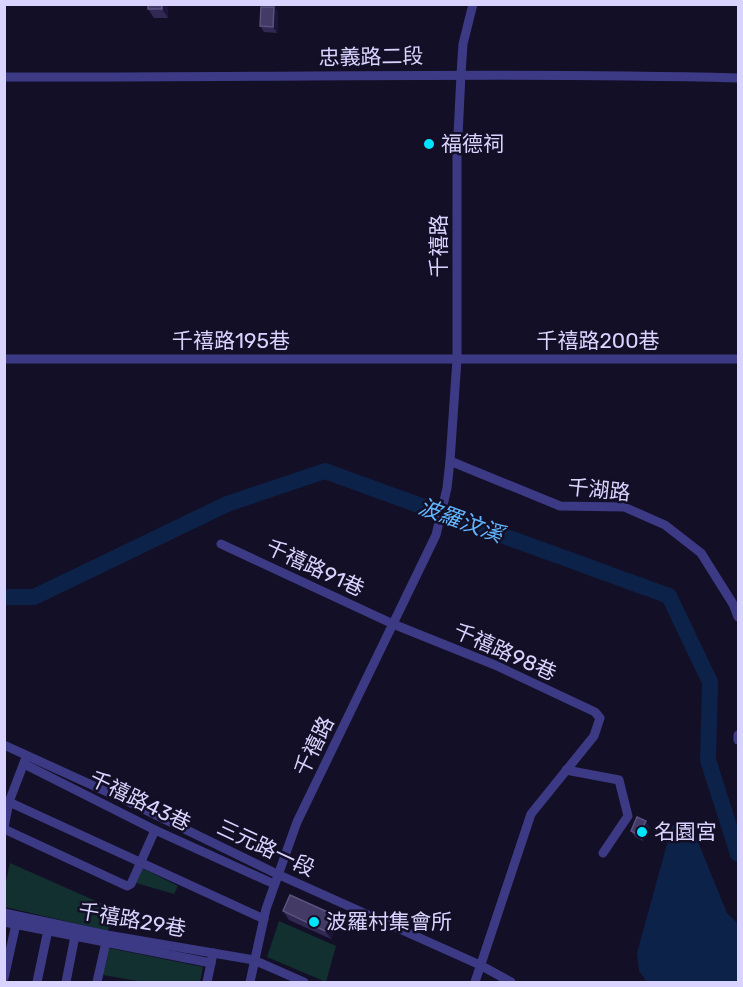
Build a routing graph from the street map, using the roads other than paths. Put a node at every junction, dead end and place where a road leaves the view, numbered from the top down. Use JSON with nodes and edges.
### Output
{"nodes":[{"id":1,"x":473,"y":4,"type":"edge"},
{"id":2,"x":461,"y":74,"type":"junction"},
{"id":3,"x":4,"y":77,"type":"edge"},
{"id":4,"x":738,"y":78,"type":"edge"},
{"id":5,"x":4,"y":359,"type":"edge"},
{"id":6,"x":457,"y":359,"type":"junction"},
{"id":7,"x":738,"y":359,"type":"edge"},
{"id":8,"x":450,"y":461,"type":"junction"},
{"id":9,"x":221,"y":544,"type":"dead end"},
{"id":10,"x":738,"y":617,"type":"edge"},
{"id":11,"x":393,"y":624,"type":"junction"},
{"id":12,"x":738,"y":735,"type":"edge"},
{"id":13,"x":738,"y":740,"type":"edge"},
{"id":14,"x":4,"y":745,"type":"edge"},
{"id":15,"x":26,"y":759,"type":"junction"},
{"id":16,"x":566,"y":770,"type":"junction"},
{"id":17,"x":9,"y":802,"type":"junction"},
{"id":18,"x":4,"y":828,"type":"edge"},
{"id":19,"x":155,"y":830,"type":"junction"},
{"id":20,"x":603,"y":854,"type":"dead end"},
{"id":21,"x":139,"y":863,"type":"junction"},
{"id":22,"x":277,"y":874,"type":"junction"},
{"id":23,"x":274,"y":885,"type":"junction"},
{"id":24,"x":4,"y":913,"type":"edge"},
{"id":25,"x":264,"y":918,"type":"junction"},
{"id":26,"x":4,"y":922,"type":"edge"},
{"id":27,"x":16,"y":924,"type":"junction"},
{"id":28,"x":48,"y":930,"type":"junction"},
{"id":29,"x":75,"y":936,"type":"junction"},
{"id":30,"x":106,"y":942,"type":"junction"},
{"id":31,"x":213,"y":953,"type":"junction"},
{"id":32,"x":254,"y":960,"type":"junction"},
{"id":33,"x":211,"y":963,"type":"junction"},
{"id":34,"x":480,"y":965,"type":"junction"},
{"id":35,"x":4,"y":978,"type":"edge"},
{"id":36,"x":38,"y":982,"type":"edge"},
{"id":37,"x":66,"y":982,"type":"edge"},
{"id":38,"x":97,"y":982,"type":"edge"},
{"id":39,"x":207,"y":982,"type":"edge"},
{"id":40,"x":250,"y":982,"type":"edge"},
{"id":41,"x":304,"y":982,"type":"edge"},
{"id":42,"x":475,"y":982,"type":"edge"},
{"id":43,"x":511,"y":982,"type":"edge"}],
"edges":[{"from":1,"to":2,"type":"street","name":"千禧路"},
{"from":2,"to":3,"type":"street","name":"忠義路二段"},
{"from":2,"to":4,"type":"street","name":"忠義路二段"},
{"from":2,"to":6,"type":"street","name":"千禧路"},
{"from":5,"to":6,"type":"street","name":"千禧路195巷"},
{"from":6,"to":7,"type":"street","name":"千禧路200巷"},
{"from":6,"to":8,"type":"street","name":"千禧路"},
{"from":8,"to":10,"type":"street","name":"千湖路"},
{"from":8,"to":11,"type":"street","name":"千禧路"},
{"from":9,"to":11,"type":"street","name":"千禧路91巷"},
{"from":11,"to":16,"type":"street","name":"千禧路98巷"},
{"from":11,"to":22,"type":"street","name":"千禧路"},
{"from":12,"to":13,"type":"street"},
{"from":14,"to":15,"type":"street","name":"三元路一段"},
{"from":15,"to":17,"type":"street"},
{"from":15,"to":19,"type":"street","name":"千禧路43巷"},
{"from":15,"to":22,"type":"street","name":"三元路一段"},
{"from":16,"to":20,"type":"street"},
{"from":16,"to":34,"type":"street"},
{"from":17,"to":18,"type":"street"},
{"from":17,"to":21,"type":"street"},
{"from":18,"to":21,"type":"street"},
{"from":19,"to":21,"type":"street"},
{"from":19,"to":23,"type":"street","name":"千禧路43巷"},
{"from":21,"to":25,"type":"street"},
{"from":22,"to":23,"type":"street","name":"千禧路"},
{"from":22,"to":34,"type":"street","name":"三元路一段"},
{"from":23,"to":25,"type":"street","name":"千禧路"},
{"from":24,"to":31,"type":"street","name":"千禧路29巷"},
{"from":25,"to":32,"type":"street","name":"千禧路"},
{"from":26,"to":27,"type":"street"},
{"from":27,"to":28,"type":"street"},
{"from":27,"to":35,"type":"street"},
{"from":28,"to":29,"type":"street"},
{"from":28,"to":36,"type":"street"},
{"from":29,"to":30,"type":"street"},
{"from":29,"to":37,"type":"street"},
{"from":30,"to":33,"type":"street"},
{"from":30,"to":38,"type":"street"},
{"from":31,"to":32,"type":"street","name":"千禧路29巷"},
{"from":31,"to":33,"type":"street"},
{"from":32,"to":40,"type":"street","name":"千禧路"},
{"from":32,"to":41,"type":"street","name":"千禧路29巷"},
{"from":33,"to":39,"type":"street"},
{"from":34,"to":42,"type":"street"},
{"from":34,"to":43,"type":"street","name":"三元路一段"}]}
